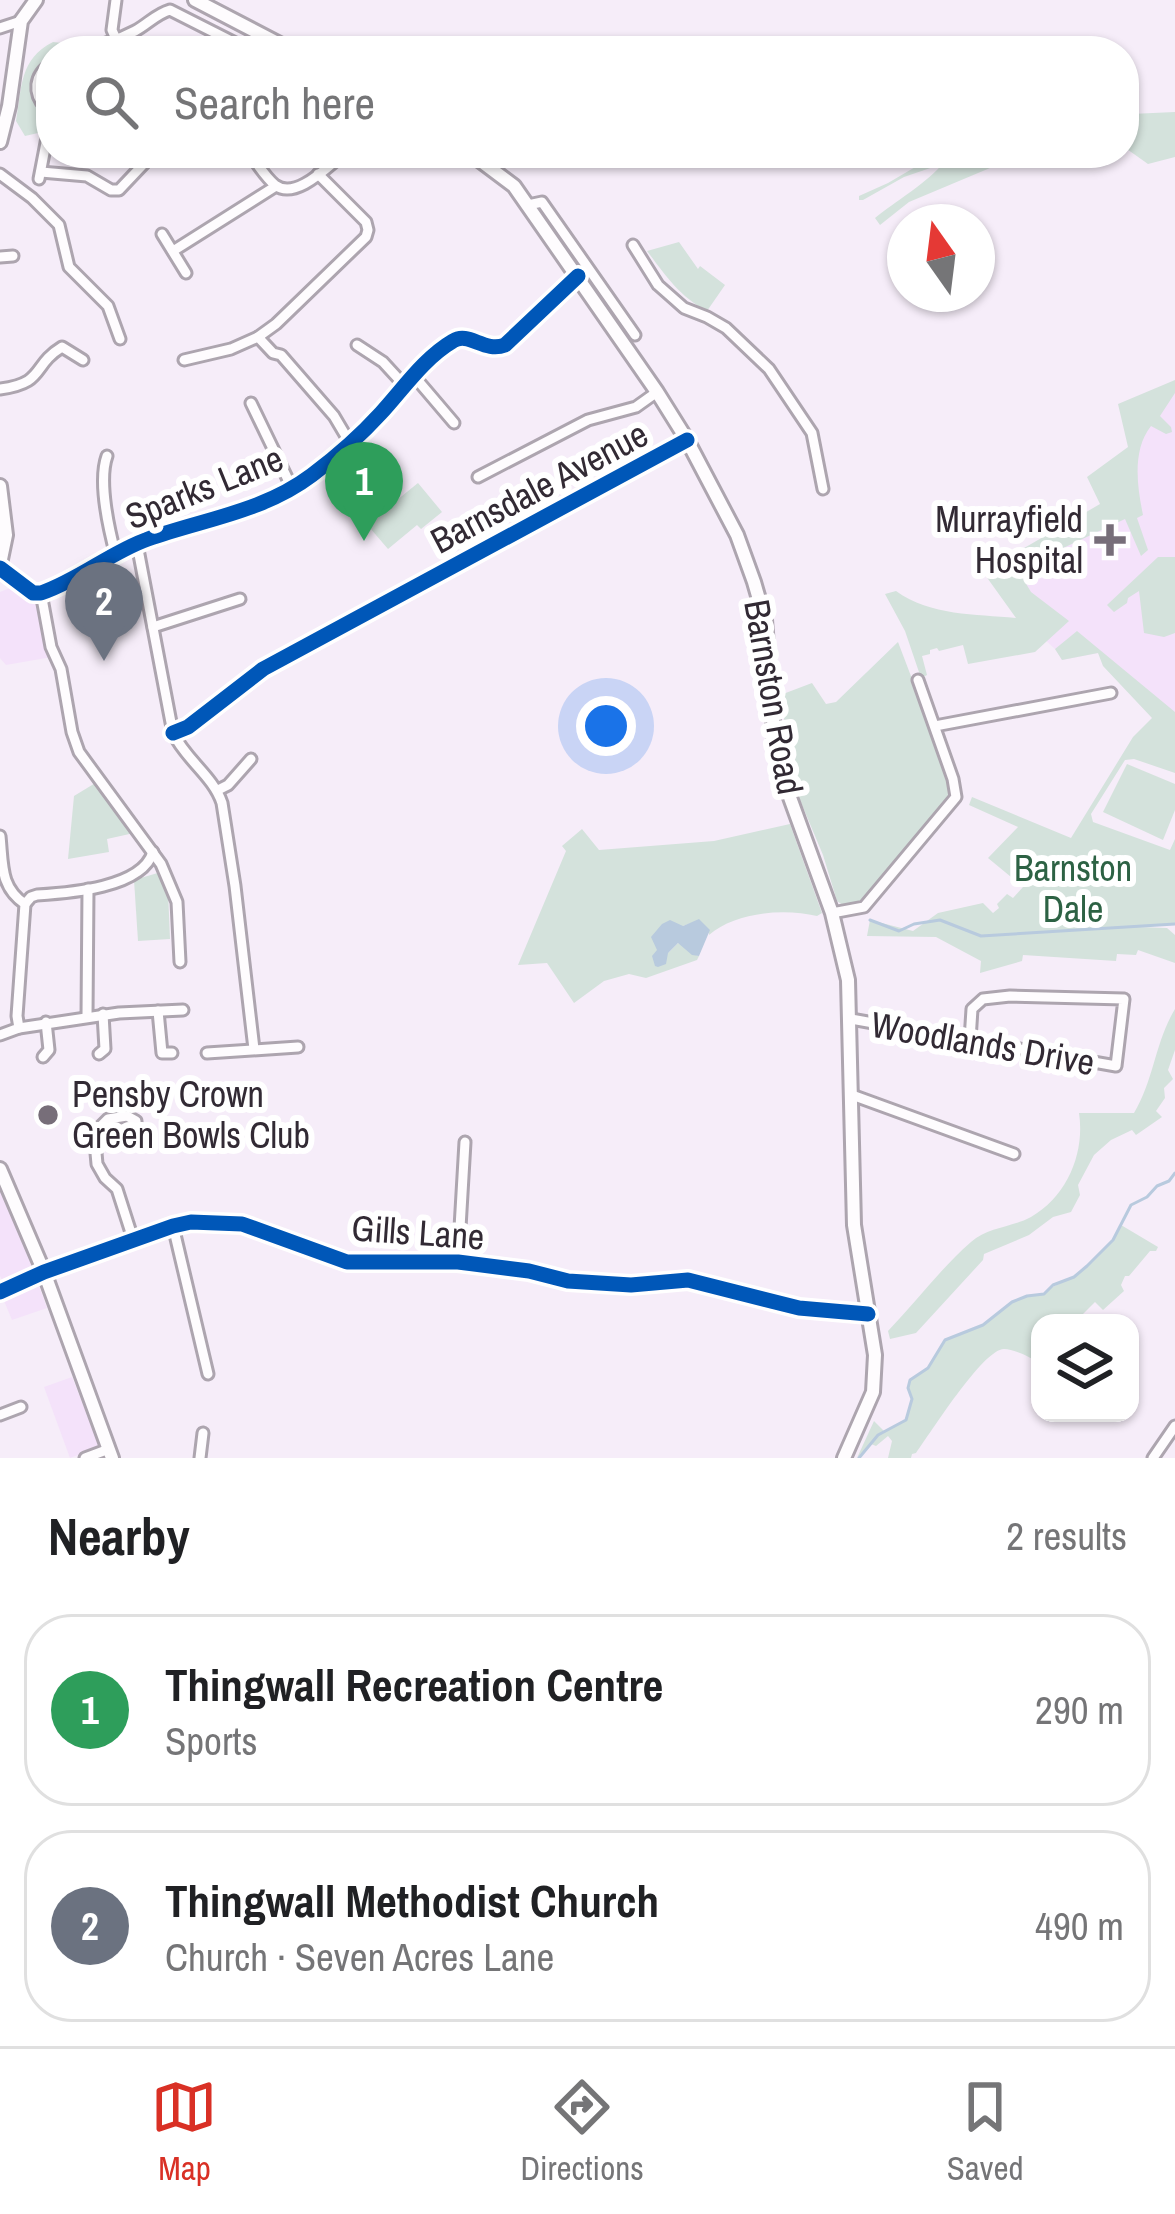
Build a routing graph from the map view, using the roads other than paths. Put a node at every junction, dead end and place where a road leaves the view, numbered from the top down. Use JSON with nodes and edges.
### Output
{"nodes":[{"id":1,"x":36,"y":0,"type":"edge"},
{"id":2,"x":116,"y":0,"type":"edge"},
{"id":3,"x":195,"y":0,"type":"edge"},
{"id":4,"x":21,"y":21,"type":"junction"},
{"id":5,"x":0,"y":28,"type":"edge"},
{"id":6,"x":115,"y":36,"type":"edge"},
{"id":7,"x":122,"y":36,"type":"edge"},
{"id":8,"x":221,"y":36,"type":"edge"},
{"id":9,"x":264,"y":36,"type":"edge"},
{"id":10,"x":0,"y":142,"type":"edge"},
{"id":11,"x":41,"y":168,"type":"edge"},
{"id":12,"x":139,"y":168,"type":"edge"},
{"id":13,"x":261,"y":168,"type":"edge"},
{"id":14,"x":326,"y":168,"type":"edge"},
{"id":15,"x":490,"y":168,"type":"edge"},
{"id":16,"x":0,"y":174,"type":"edge"},
{"id":17,"x":318,"y":174,"type":"junction"},
{"id":18,"x":275,"y":186,"type":"junction"},
{"id":19,"x":528,"y":205,"type":"junction"},
{"id":20,"x":162,"y":234,"type":"dead end"},
{"id":21,"x":633,"y":245,"type":"dead end"},
{"id":22,"x":173,"y":251,"type":"junction"},
{"id":23,"x":14,"y":256,"type":"dead end"},
{"id":24,"x":0,"y":257,"type":"edge"},
{"id":25,"x":186,"y":273,"type":"dead end"},
{"id":26,"x":578,"y":277,"type":"junction"},
{"id":27,"x":635,"y":335,"type":"dead end"},
{"id":28,"x":258,"y":337,"type":"junction"},
{"id":29,"x":120,"y":339,"type":"dead end"},
{"id":30,"x":357,"y":345,"type":"dead end"},
{"id":31,"x":83,"y":360,"type":"dead end"},
{"id":32,"x":184,"y":360,"type":"dead end"},
{"id":33,"x":414,"y":376,"type":"junction"},
{"id":34,"x":405,"y":386,"type":"junction"},
{"id":35,"x":0,"y":389,"type":"edge"},
{"id":36,"x":657,"y":392,"type":"junction"},
{"id":37,"x":251,"y":403,"type":"dead end"},
{"id":38,"x":454,"y":423,"type":"dead end"},
{"id":39,"x":687,"y":440,"type":"junction"},
{"id":40,"x":350,"y":443,"type":"junction"},
{"id":41,"x":107,"y":456,"type":"dead end"},
{"id":42,"x":478,"y":477,"type":"dead end"},
{"id":43,"x":0,"y":486,"type":"edge"},
{"id":44,"x":292,"y":488,"type":"junction"},
{"id":45,"x":824,"y":489,"type":"dead end"},
{"id":46,"x":136,"y":544,"type":"junction"},
{"id":47,"x":116,"y":556,"type":"junction"},
{"id":48,"x":0,"y":566,"type":"edge"},
{"id":49,"x":41,"y":593,"type":"junction"},
{"id":50,"x":241,"y":599,"type":"dead end"},
{"id":51,"x":153,"y":627,"type":"junction"},
{"id":52,"x":918,"y":680,"type":"dead end"},
{"id":53,"x":1111,"y":693,"type":"dead end"},
{"id":54,"x":935,"y":726,"type":"junction"},
{"id":55,"x":173,"y":734,"type":"junction"},
{"id":56,"x":251,"y":758,"type":"dead end"},
{"id":57,"x":218,"y":790,"type":"junction"},
{"id":58,"x":2,"y":834,"type":"edge"},
{"id":59,"x":153,"y":852,"type":"junction"},
{"id":60,"x":88,"y":889,"type":"junction"},
{"id":61,"x":26,"y":904,"type":"junction"},
{"id":62,"x":832,"y":913,"type":"junction"},
{"id":63,"x":179,"y":962,"type":"dead end"},
{"id":64,"x":183,"y":1010,"type":"dead end"},
{"id":65,"x":158,"y":1012,"type":"junction"},
{"id":66,"x":103,"y":1014,"type":"junction"},
{"id":67,"x":87,"y":1016,"type":"junction"},
{"id":68,"x":851,"y":1019,"type":"junction"},
{"id":69,"x":46,"y":1022,"type":"junction"},
{"id":70,"x":19,"y":1028,"type":"junction"},
{"id":71,"x":0,"y":1035,"type":"edge"},
{"id":72,"x":970,"y":1040,"type":"junction"},
{"id":73,"x":298,"y":1047,"type":"dead end"},
{"id":74,"x":254,"y":1049,"type":"junction"},
{"id":75,"x":105,"y":1052,"type":"dead end"},
{"id":76,"x":172,"y":1053,"type":"dead end"},
{"id":77,"x":207,"y":1053,"type":"dead end"},
{"id":78,"x":49,"y":1054,"type":"dead end"},
{"id":79,"x":852,"y":1095,"type":"junction"},
{"id":80,"x":137,"y":1142,"type":"dead end"},
{"id":81,"x":465,"y":1142,"type":"dead end"},
{"id":82,"x":1014,"y":1154,"type":"dead end"},
{"id":83,"x":0,"y":1169,"type":"edge"},
{"id":84,"x":172,"y":1226,"type":"junction"},
{"id":85,"x":134,"y":1239,"type":"junction"},
{"id":86,"x":458,"y":1262,"type":"junction"},
{"id":87,"x":44,"y":1272,"type":"junction"},
{"id":88,"x":0,"y":1292,"type":"edge"},
{"id":89,"x":868,"y":1314,"type":"junction"},
{"id":90,"x":208,"y":1374,"type":"dead end"},
{"id":91,"x":21,"y":1407,"type":"dead end"},
{"id":92,"x":0,"y":1415,"type":"edge"},
{"id":93,"x":1175,"y":1426,"type":"edge"},
{"id":94,"x":203,"y":1432,"type":"dead end"},
{"id":95,"x":110,"y":1453,"type":"edge"},
{"id":96,"x":85,"y":1458,"type":"edge"},
{"id":97,"x":200,"y":1458,"type":"edge"},
{"id":98,"x":844,"y":1458,"type":"edge"},
{"id":99,"x":1153,"y":1458,"type":"edge"}],
"edges":[{"from":1,"to":4,"type":"main road"},
{"from":2,"to":6,"type":"street"},
{"from":3,"to":9,"type":"main road"},
{"from":4,"to":5,"type":"street"},
{"from":4,"to":10,"type":"main road"},
{"from":7,"to":8,"type":"street"},
{"from":11,"to":12,"type":"street"},
{"from":13,"to":18,"type":"street"},
{"from":14,"to":17,"type":"street"},
{"from":15,"to":19,"type":"main road","name":"Barnston Road"},
{"from":16,"to":29,"type":"street"},
{"from":17,"to":18,"type":"street"},
{"from":17,"to":28,"type":"street"},
{"from":18,"to":22,"type":"street"},
{"from":19,"to":26,"type":"main road","name":"Barnston Road"},
{"from":19,"to":27,"type":"street"},
{"from":20,"to":22,"type":"street"},
{"from":21,"to":45,"type":"street"},
{"from":22,"to":25,"type":"street"},
{"from":23,"to":24,"type":"street"},
{"from":26,"to":33,"type":"street","name":"Sparks Lane"},
{"from":26,"to":36,"type":"main road","name":"Barnston Road"},
{"from":28,"to":32,"type":"street"},
{"from":28,"to":40,"type":"street"},
{"from":30,"to":34,"type":"street"},
{"from":31,"to":35,"type":"street"},
{"from":33,"to":34,"type":"street","name":"Sparks Lane"},
{"from":33,"to":38,"type":"street"},
{"from":34,"to":40,"type":"street","name":"Sparks Lane"},
{"from":36,"to":39,"type":"main road","name":"Barnston Road"},
{"from":36,"to":42,"type":"street"},
{"from":37,"to":44,"type":"street"},
{"from":39,"to":55,"type":"street","name":"Barnsdale Avenue"},
{"from":39,"to":62,"type":"main road","name":"Barnston Road"},
{"from":40,"to":44,"type":"street","name":"Sparks Lane"},
{"from":41,"to":47,"type":"street"},
{"from":43,"to":48,"type":"main road"},
{"from":44,"to":46,"type":"street","name":"Sparks Lane"},
{"from":46,"to":47,"type":"street","name":"Sparks Lane"},
{"from":46,"to":51,"type":"street"},
{"from":47,"to":49,"type":"street","name":"Sparks Lane"},
{"from":48,"to":49,"type":"street"},
{"from":49,"to":59,"type":"street"},
{"from":50,"to":51,"type":"street"},
{"from":51,"to":55,"type":"street"},
{"from":52,"to":54,"type":"street"},
{"from":53,"to":54,"type":"street"},
{"from":54,"to":62,"type":"street"},
{"from":55,"to":57,"type":"street"},
{"from":56,"to":57,"type":"street"},
{"from":57,"to":74,"type":"street"},
{"from":58,"to":61,"type":"street"},
{"from":59,"to":60,"type":"street"},
{"from":59,"to":63,"type":"street"},
{"from":60,"to":61,"type":"street"},
{"from":60,"to":67,"type":"street"},
{"from":61,"to":70,"type":"street"},
{"from":62,"to":68,"type":"main road","name":"Barnston Road"},
{"from":64,"to":65,"type":"street"},
{"from":65,"to":66,"type":"street"},
{"from":65,"to":76,"type":"street"},
{"from":66,"to":67,"type":"street"},
{"from":66,"to":75,"type":"street"},
{"from":67,"to":69,"type":"street"},
{"from":68,"to":72,"type":"street","name":"Woodlands Drive"},
{"from":68,"to":79,"type":"main road","name":"Barnston Road"},
{"from":69,"to":70,"type":"street"},
{"from":69,"to":78,"type":"street"},
{"from":70,"to":71,"type":"street"},
{"from":72,"to":72,"type":"street","name":"Woodlands Drive"},
{"from":73,"to":74,"type":"street"},
{"from":74,"to":77,"type":"street"},
{"from":79,"to":82,"type":"street"},
{"from":79,"to":89,"type":"main road","name":"Barnston Road"},
{"from":80,"to":85,"type":"street"},
{"from":81,"to":86,"type":"street"},
{"from":83,"to":87,"type":"main road"},
{"from":84,"to":85,"type":"street","name":"Gills Lane"},
{"from":84,"to":86,"type":"street","name":"Gills Lane"},
{"from":84,"to":90,"type":"street"},
{"from":85,"to":87,"type":"street","name":"Gills Lane"},
{"from":86,"to":89,"type":"street","name":"Gills Lane"},
{"from":87,"to":88,"type":"street","name":"Gills Lane"},
{"from":87,"to":95,"type":"main road"},
{"from":89,"to":98,"type":"main road","name":"Barnston Road"},
{"from":91,"to":92,"type":"street"},
{"from":93,"to":99,"type":"street"},
{"from":94,"to":97,"type":"street"},
{"from":95,"to":96,"type":"street"}]}
